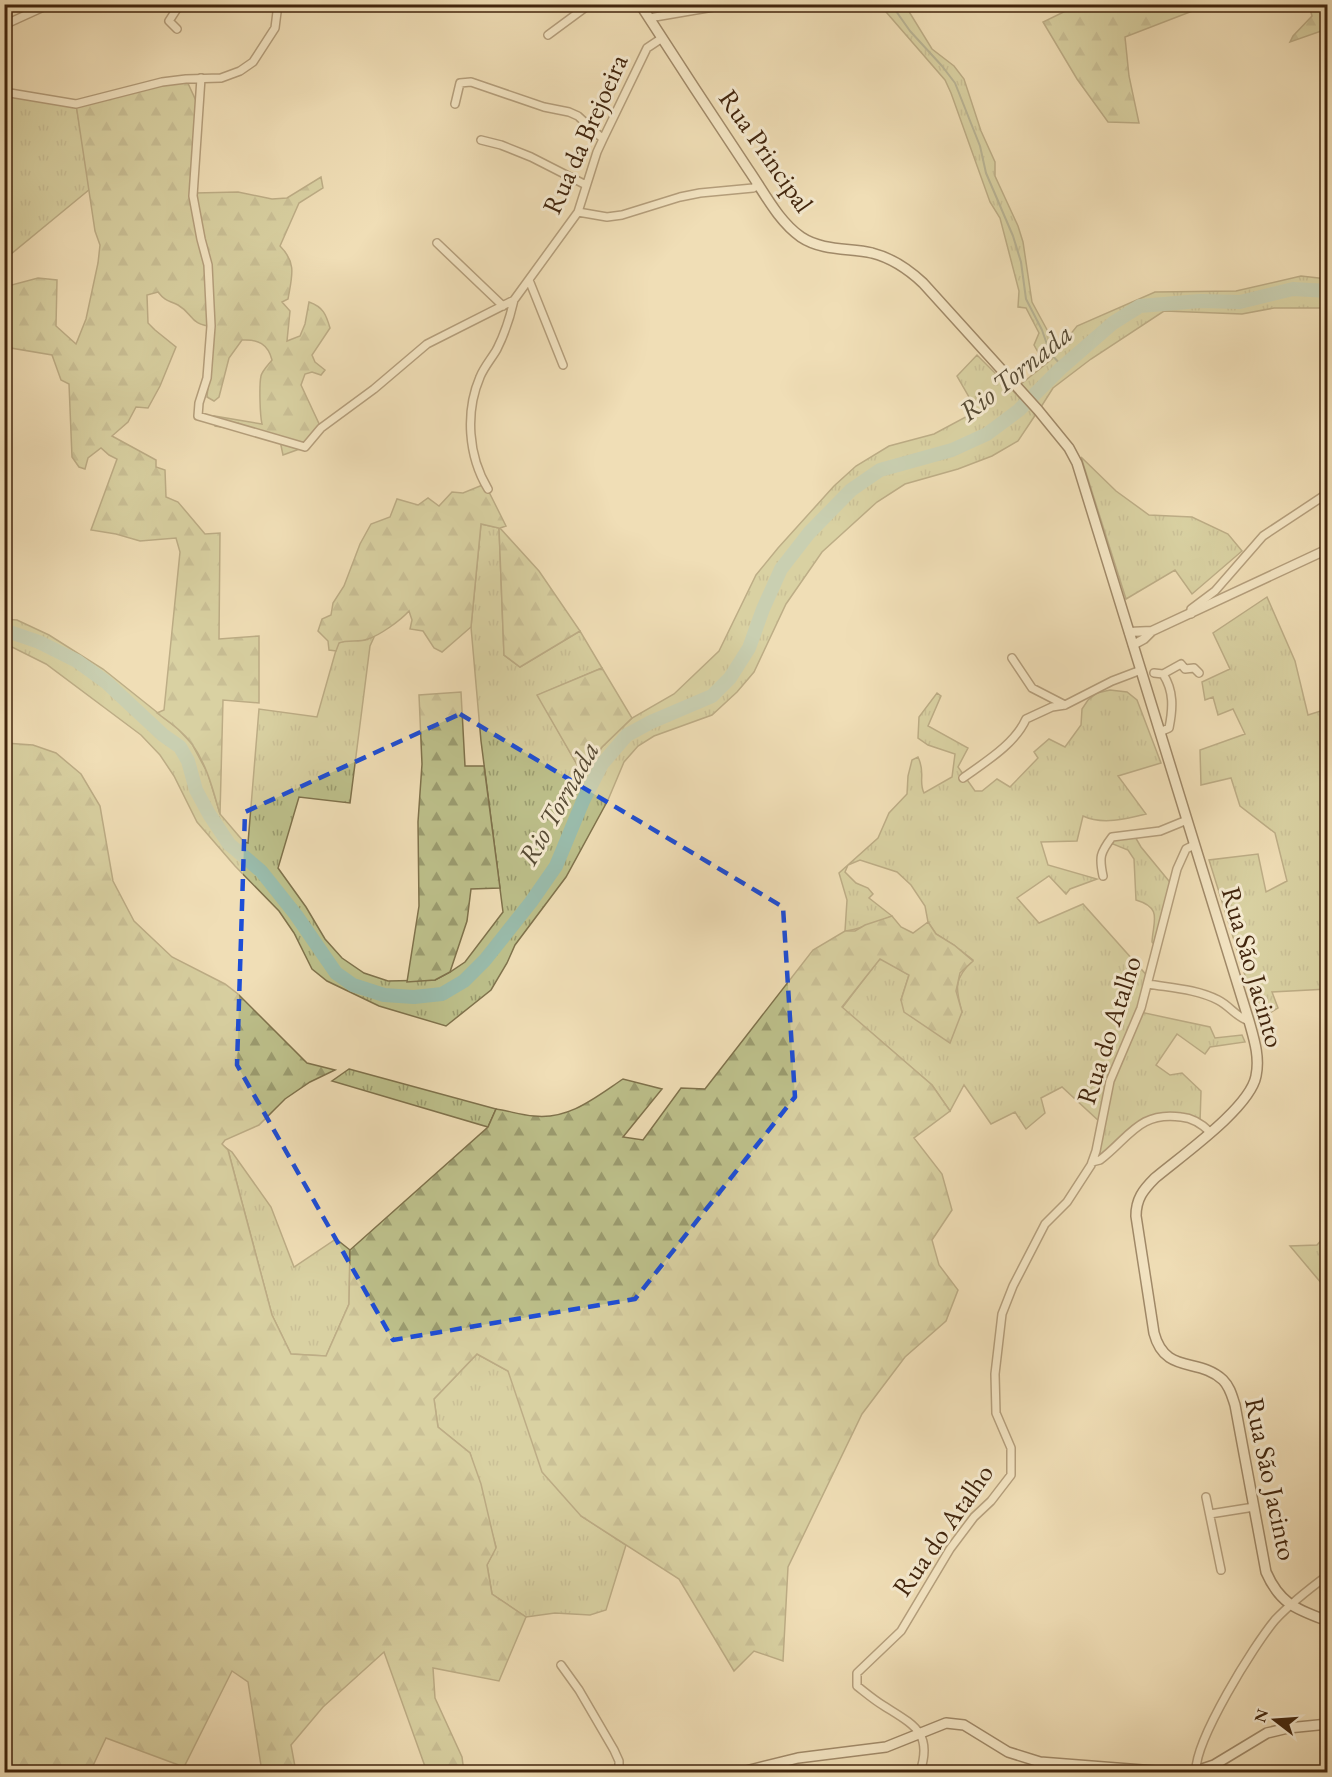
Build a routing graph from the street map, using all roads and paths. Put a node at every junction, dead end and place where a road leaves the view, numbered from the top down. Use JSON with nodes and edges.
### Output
{"nodes":[{"id":1,"x":50,"y":4,"type":"edge"},
{"id":2,"x":180,"y":4,"type":"edge"},
{"id":3,"x":278,"y":4,"type":"edge"},
{"id":4,"x":590,"y":4,"type":"edge"},
{"id":5,"x":640,"y":4,"type":"edge"},
{"id":6,"x":731,"y":4,"type":"edge"},
{"id":7,"x":649,"y":18,"type":"junction"},
{"id":8,"x":4,"y":25,"type":"edge"},
{"id":9,"x":177,"y":29,"type":"dead end"},
{"id":10,"x":548,"y":35,"type":"dead end"},
{"id":11,"x":662,"y":38,"type":"junction"},
{"id":12,"x":201,"y":78,"type":"junction"},
{"id":13,"x":4,"y":92,"type":"edge"},
{"id":14,"x":455,"y":104,"type":"dead end"},
{"id":15,"x":603,"y":139,"type":"junction"},
{"id":16,"x":481,"y":140,"type":"dead end"},
{"id":17,"x":586,"y":185,"type":"junction"},
{"id":18,"x":759,"y":185,"type":"junction"},
{"id":19,"x":578,"y":212,"type":"junction"},
{"id":20,"x":437,"y":243,"type":"dead end"},
{"id":21,"x":529,"y":280,"type":"junction"},
{"id":22,"x":514,"y":300,"type":"junction"},
{"id":23,"x":503,"y":306,"type":"junction"},
{"id":24,"x":563,"y":365,"type":"dead end"},
{"id":25,"x":1038,"y":410,"type":"joint"},
{"id":26,"x":488,"y":489,"type":"dead end"},
{"id":27,"x":1328,"y":493,"type":"edge"},
{"id":28,"x":1328,"y":549,"type":"edge"},
{"id":29,"x":1191,"y":614,"type":"junction"},
{"id":30,"x":1152,"y":631,"type":"junction"},
{"id":31,"x":1129,"y":632,"type":"junction"},
{"id":32,"x":1133,"y":645,"type":"junction"},
{"id":33,"x":1012,"y":658,"type":"dead end"},
{"id":34,"x":1141,"y":670,"type":"junction"},
{"id":35,"x":1154,"y":673,"type":"dead end"},
{"id":36,"x":1199,"y":673,"type":"dead end"},
{"id":37,"x":1163,"y":674,"type":"junction"},
{"id":38,"x":1065,"y":705,"type":"junction"},
{"id":39,"x":1160,"y":732,"type":"junction"},
{"id":40,"x":963,"y":778,"type":"dead end"},
{"id":41,"x":1186,"y":820,"type":"junction"},
{"id":42,"x":1194,"y":845,"type":"junction"},
{"id":43,"x":1103,"y":876,"type":"dead end"},
{"id":44,"x":1149,"y":984,"type":"junction"},
{"id":45,"x":1249,"y":1021,"type":"junction"},
{"id":46,"x":1210,"y":1132,"type":"junction"},
{"id":47,"x":1092,"y":1162,"type":"junction"},
{"id":48,"x":1206,"y":1497,"type":"dead end"},
{"id":49,"x":1254,"y":1507,"type":"junction"},
{"id":50,"x":1210,"y":1514,"type":"junction"},
{"id":51,"x":1221,"y":1570,"type":"dead end"},
{"id":52,"x":1328,"y":1575,"type":"edge"},
{"id":53,"x":1290,"y":1605,"type":"junction"},
{"id":54,"x":1328,"y":1621,"type":"edge"},
{"id":55,"x":561,"y":1665,"type":"dead end"},
{"id":56,"x":1328,"y":1724,"type":"edge"},
{"id":57,"x":920,"y":1733,"type":"junction"},
{"id":58,"x":1196,"y":1772,"type":"edge"},
{"id":59,"x":619,"y":1773,"type":"edge"},
{"id":60,"x":742,"y":1773,"type":"edge"},
{"id":61,"x":920,"y":1773,"type":"edge"}],
"edges":[{"from":1,"to":8,"type":"street"},
{"from":2,"to":9,"type":"street"},
{"from":3,"to":12,"type":"street"},
{"from":4,"to":10,"type":"street"},
{"from":5,"to":7,"type":"main road","name":"Rua Principal"},
{"from":6,"to":7,"type":"street"},
{"from":7,"to":11,"type":"main road","name":"Rua Principal"},
{"from":11,"to":15,"type":"street","name":"Rua da Brejoeira"},
{"from":11,"to":18,"type":"main road","name":"Rua Principal"},
{"from":12,"to":13,"type":"street"},
{"from":12,"to":23,"type":"street","name":"Rua da Brejoeira"},
{"from":14,"to":15,"type":"street"},
{"from":15,"to":17,"type":"street","name":"Rua da Brejoeira"},
{"from":16,"to":17,"type":"street"},
{"from":17,"to":19,"type":"street","name":"Rua da Brejoeira"},
{"from":18,"to":19,"type":"street"},
{"from":18,"to":25,"type":"main road","name":"Rua Principal"},
{"from":19,"to":21,"type":"street","name":"Rua da Brejoeira"},
{"from":20,"to":23,"type":"street"},
{"from":21,"to":22,"type":"street","name":"Rua da Brejoeira"},
{"from":21,"to":24,"type":"street"},
{"from":22,"to":23,"type":"street","name":"Rua da Brejoeira"},
{"from":22,"to":26,"type":"street"},
{"from":25,"to":31,"type":"main road","name":"Rua São Jacinto"},
{"from":27,"to":29,"type":"street"},
{"from":28,"to":29,"type":"street"},
{"from":29,"to":30,"type":"street"},
{"from":30,"to":31,"type":"street"},
{"from":30,"to":32,"type":"street"},
{"from":31,"to":32,"type":"main road","name":"Rua São Jacinto"},
{"from":32,"to":34,"type":"main road","name":"Rua São Jacinto"},
{"from":33,"to":38,"type":"street"},
{"from":34,"to":38,"type":"street"},
{"from":34,"to":39,"type":"main road","name":"Rua São Jacinto"},
{"from":35,"to":37,"type":"street"},
{"from":36,"to":37,"type":"street"},
{"from":37,"to":39,"type":"street"},
{"from":38,"to":40,"type":"street"},
{"from":39,"to":41,"type":"main road","name":"Rua São Jacinto"},
{"from":41,"to":42,"type":"main road","name":"Rua São Jacinto"},
{"from":41,"to":43,"type":"street"},
{"from":42,"to":44,"type":"street","name":"Rua do Atalho"},
{"from":42,"to":45,"type":"main road","name":"Rua São Jacinto"},
{"from":44,"to":45,"type":"street"},
{"from":44,"to":47,"type":"street","name":"Rua do Atalho"},
{"from":45,"to":46,"type":"main road","name":"Rua São Jacinto"},
{"from":46,"to":47,"type":"street"},
{"from":46,"to":49,"type":"main road","name":"Rua São Jacinto"},
{"from":47,"to":57,"type":"street","name":"Rua do Atalho"},
{"from":48,"to":50,"type":"street"},
{"from":49,"to":50,"type":"street"},
{"from":49,"to":53,"type":"main road","name":"Rua São Jacinto"},
{"from":50,"to":51,"type":"street"},
{"from":52,"to":53,"type":"street"},
{"from":53,"to":54,"type":"main road"},
{"from":53,"to":58,"type":"street"},
{"from":55,"to":59,"type":"street"},
{"from":56,"to":58,"type":"main road"},
{"from":57,"to":58,"type":"main road"},
{"from":57,"to":60,"type":"main road"},
{"from":57,"to":61,"type":"street"}]}
